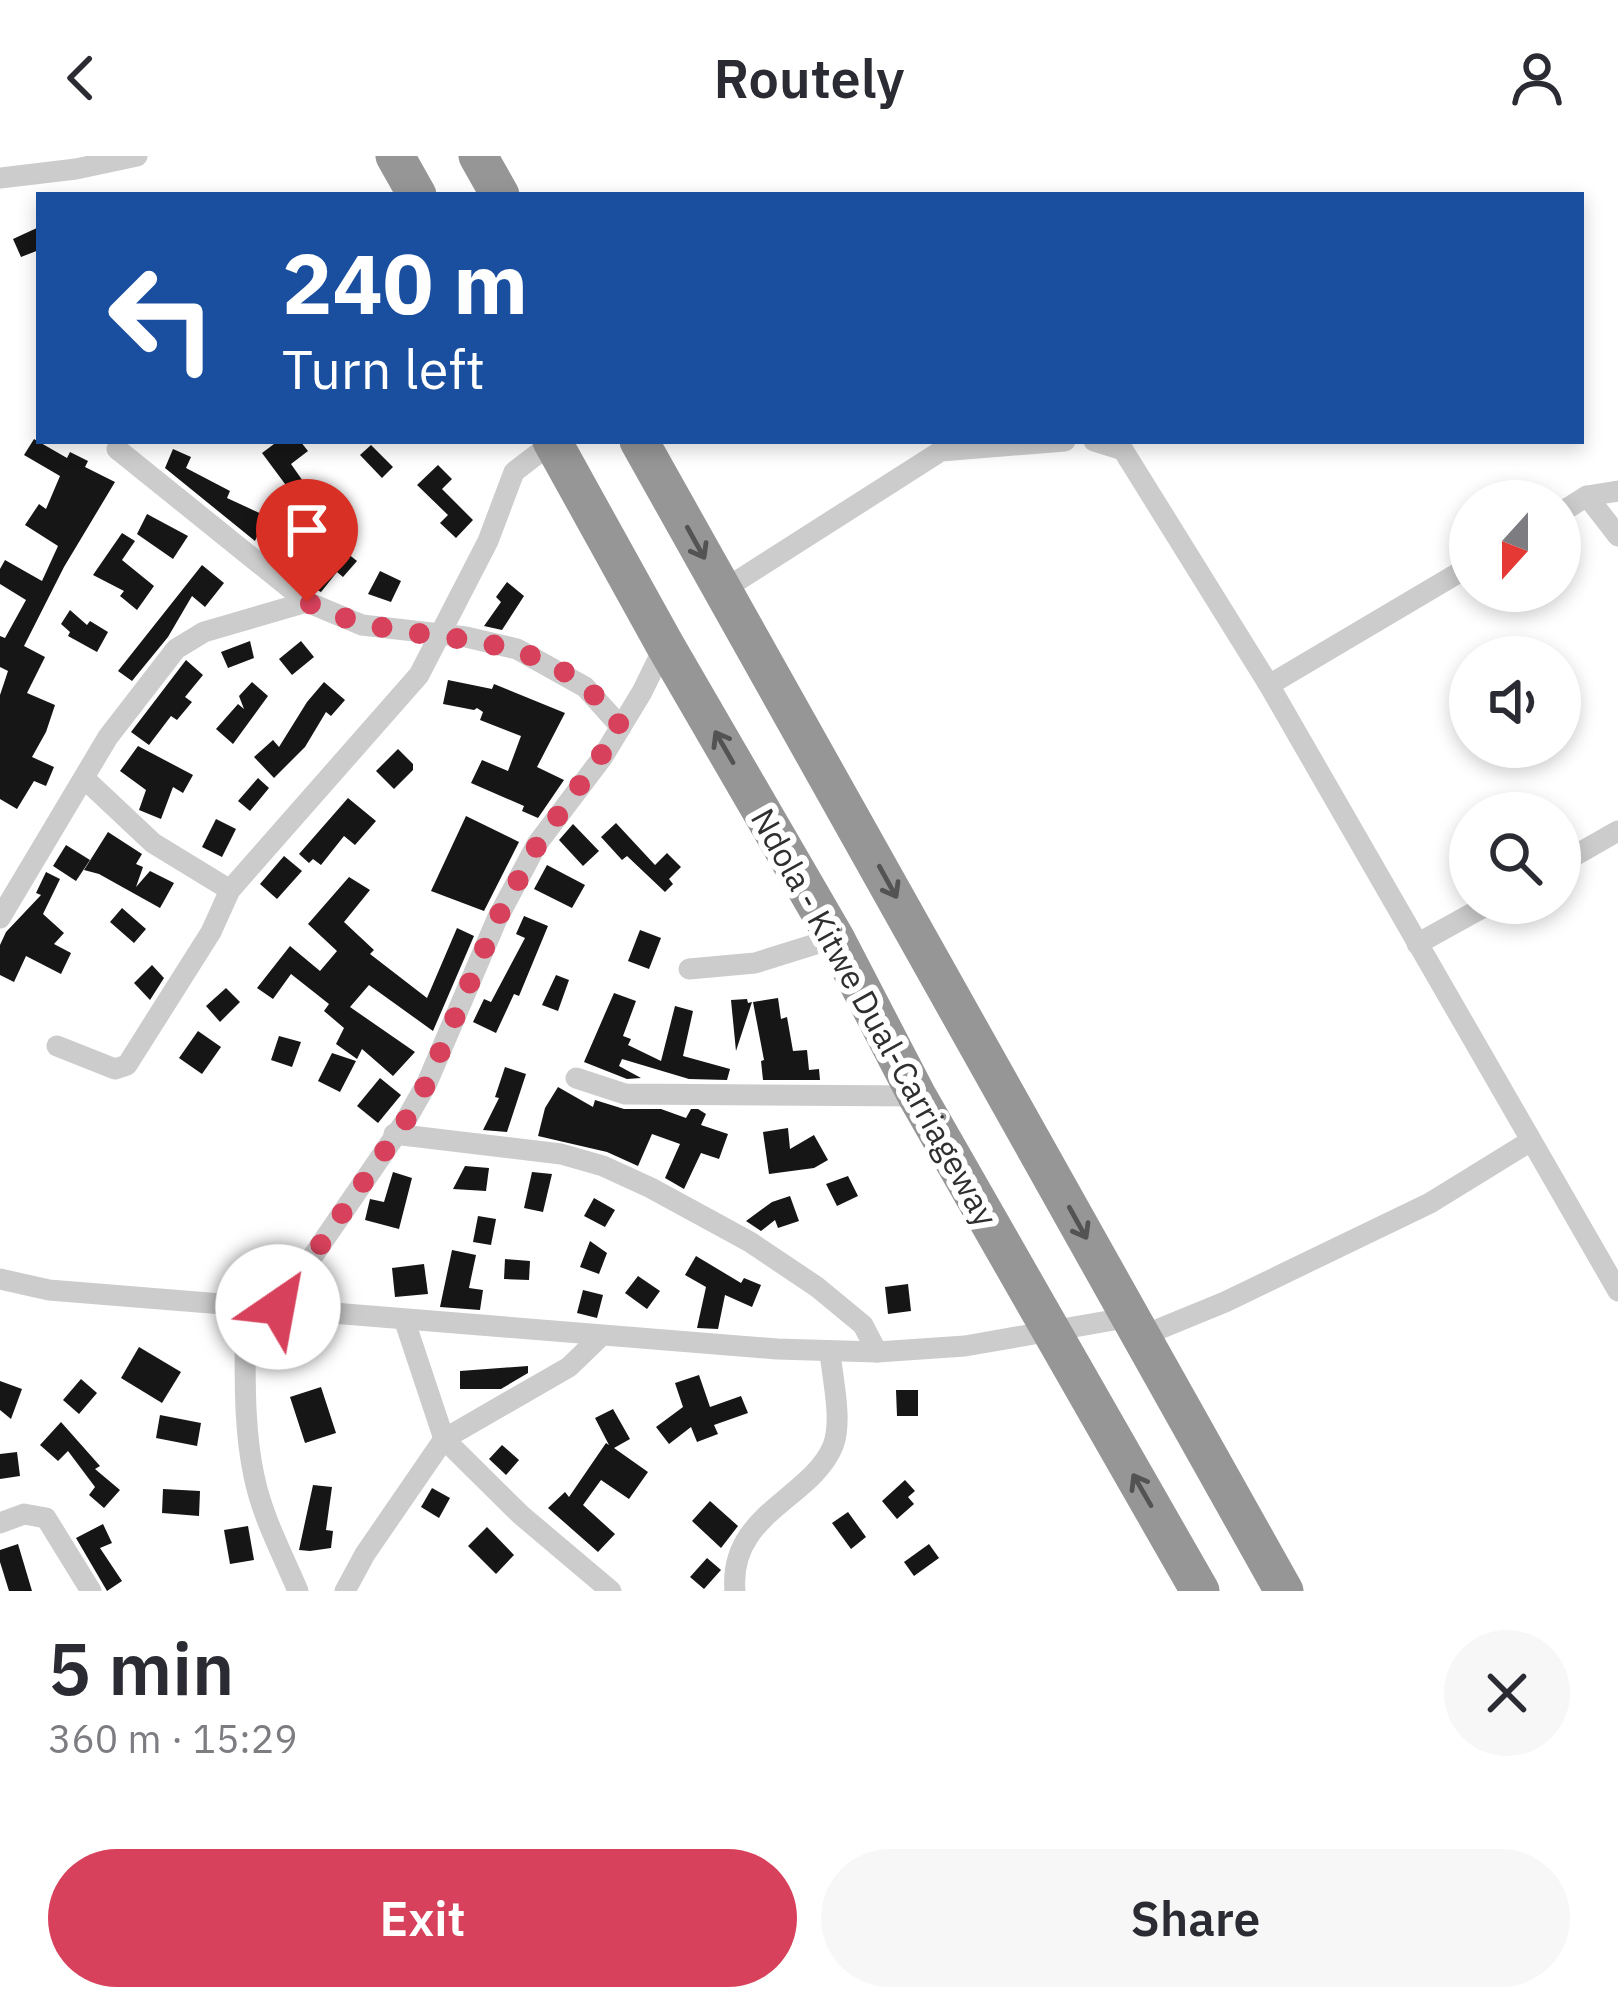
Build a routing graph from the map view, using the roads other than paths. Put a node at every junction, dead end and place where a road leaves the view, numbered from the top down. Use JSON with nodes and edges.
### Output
{"nodes":[{"id":1,"x":137,"y":156,"type":"edge"},
{"id":2,"x":395,"y":156,"type":"edge"},
{"id":3,"x":478,"y":156,"type":"edge"},
{"id":4,"x":0,"y":178,"type":"edge"},
{"id":5,"x":415,"y":192,"type":"edge"},
{"id":6,"x":498,"y":192,"type":"edge"},
{"id":7,"x":549,"y":444,"type":"edge"},
{"id":8,"x":553,"y":444,"type":"edge"},
{"id":9,"x":641,"y":444,"type":"edge"},
{"id":10,"x":1031,"y":444,"type":"edge"},
{"id":11,"x":1104,"y":444,"type":"edge"},
{"id":12,"x":117,"y":449,"type":"dead end"},
{"id":13,"x":1618,"y":491,"type":"edge"},
{"id":14,"x":1587,"y":496,"type":"junction"},
{"id":15,"x":1581,"y":500,"type":"edge"},
{"id":16,"x":1618,"y":536,"type":"edge"},
{"id":17,"x":1449,"y":578,"type":"edge"},
{"id":18,"x":723,"y":590,"type":"junction"},
{"id":19,"x":307,"y":602,"type":"junction"},
{"id":20,"x":436,"y":634,"type":"junction"},
{"id":21,"x":664,"y":645,"type":"junction"},
{"id":22,"x":1269,"y":685,"type":"junction"},
{"id":23,"x":621,"y":727,"type":"junction"},
{"id":24,"x":86,"y":780,"type":"junction"},
{"id":25,"x":1618,"y":832,"type":"edge"},
{"id":26,"x":1581,"y":852,"type":"edge"},
{"id":27,"x":230,"y":890,"type":"junction"},
{"id":28,"x":0,"y":918,"type":"edge"},
{"id":29,"x":1453,"y":924,"type":"edge"},
{"id":30,"x":835,"y":938,"type":"junction"},
{"id":31,"x":1417,"y":944,"type":"junction"},
{"id":32,"x":689,"y":970,"type":"dead end"},
{"id":33,"x":57,"y":1046,"type":"dead end"},
{"id":34,"x":576,"y":1078,"type":"dead end"},
{"id":35,"x":917,"y":1096,"type":"junction"},
{"id":36,"x":394,"y":1134,"type":"junction"},
{"id":37,"x":1529,"y":1142,"type":"junction"},
{"id":38,"x":0,"y":1279,"type":"edge"},
{"id":39,"x":1618,"y":1291,"type":"edge"},
{"id":40,"x":244,"y":1304,"type":"junction"},
{"id":41,"x":278,"y":1307,"type":"junction"},
{"id":42,"x":405,"y":1322,"type":"junction"},
{"id":43,"x":1136,"y":1327,"type":"junction"},
{"id":44,"x":1052,"y":1333,"type":"junction"},
{"id":45,"x":599,"y":1337,"type":"junction"},
{"id":46,"x":830,"y":1351,"type":"junction"},
{"id":47,"x":877,"y":1352,"type":"junction"},
{"id":48,"x":444,"y":1439,"type":"junction"},
{"id":49,"x":0,"y":1523,"type":"edge"},
{"id":50,"x":91,"y":1591,"type":"edge"},
{"id":51,"x":298,"y":1591,"type":"edge"},
{"id":52,"x":345,"y":1591,"type":"edge"},
{"id":53,"x":611,"y":1591,"type":"edge"},
{"id":54,"x":735,"y":1591,"type":"edge"},
{"id":55,"x":1200,"y":1591,"type":"edge"},
{"id":56,"x":1284,"y":1591,"type":"edge"}],
"edges":[{"from":1,"to":4,"type":"street"},
{"from":2,"to":5,"type":"highway"},
{"from":3,"to":6,"type":"highway"},
{"from":7,"to":20,"type":"street"},
{"from":8,"to":21,"type":"highway","name":"Ndola - Kitwe Dual-Carriageway"},
{"from":9,"to":18,"type":"highway","one_way":true},
{"from":10,"to":18,"type":"street"},
{"from":11,"to":22,"type":"street"},
{"from":12,"to":19,"type":"street"},
{"from":13,"to":14,"type":"street"},
{"from":14,"to":15,"type":"street"},
{"from":14,"to":16,"type":"street"},
{"from":17,"to":22,"type":"street"},
{"from":18,"to":43,"type":"highway","one_way":true},
{"from":19,"to":20,"type":"street"},
{"from":19,"to":24,"type":"street"},
{"from":20,"to":23,"type":"street"},
{"from":20,"to":27,"type":"street"},
{"from":21,"to":23,"type":"street"},
{"from":30,"to":21,"type":"highway","name":"Ndola - Kitwe Dual-Carriageway","one_way":true},
{"from":22,"to":31,"type":"street"},
{"from":23,"to":36,"type":"street"},
{"from":24,"to":27,"type":"street"},
{"from":24,"to":28,"type":"street"},
{"from":25,"to":26,"type":"street"},
{"from":27,"to":33,"type":"street"},
{"from":29,"to":31,"type":"street"},
{"from":30,"to":32,"type":"street"},
{"from":30,"to":35,"type":"highway","name":"Ndola - Kitwe Dual-Carriageway"},
{"from":31,"to":37,"type":"street"},
{"from":34,"to":35,"type":"street"},
{"from":35,"to":44,"type":"highway","name":"Ndola - Kitwe Dual-Carriageway"},
{"from":36,"to":41,"type":"street"},
{"from":36,"to":47,"type":"street"},
{"from":37,"to":39,"type":"street"},
{"from":37,"to":43,"type":"street"},
{"from":38,"to":40,"type":"street"},
{"from":40,"to":41,"type":"street"},
{"from":40,"to":51,"type":"street"},
{"from":41,"to":42,"type":"street"},
{"from":42,"to":45,"type":"street"},
{"from":42,"to":48,"type":"street"},
{"from":43,"to":44,"type":"street"},
{"from":43,"to":56,"type":"highway"},
{"from":44,"to":47,"type":"street"},
{"from":55,"to":44,"type":"highway","name":"Ndola - Kitwe Dual-Carriageway","one_way":true},
{"from":45,"to":46,"type":"street"},
{"from":45,"to":48,"type":"street"},
{"from":46,"to":47,"type":"street"},
{"from":46,"to":54,"type":"street"},
{"from":48,"to":52,"type":"street"},
{"from":48,"to":53,"type":"street"},
{"from":49,"to":50,"type":"street"}]}
